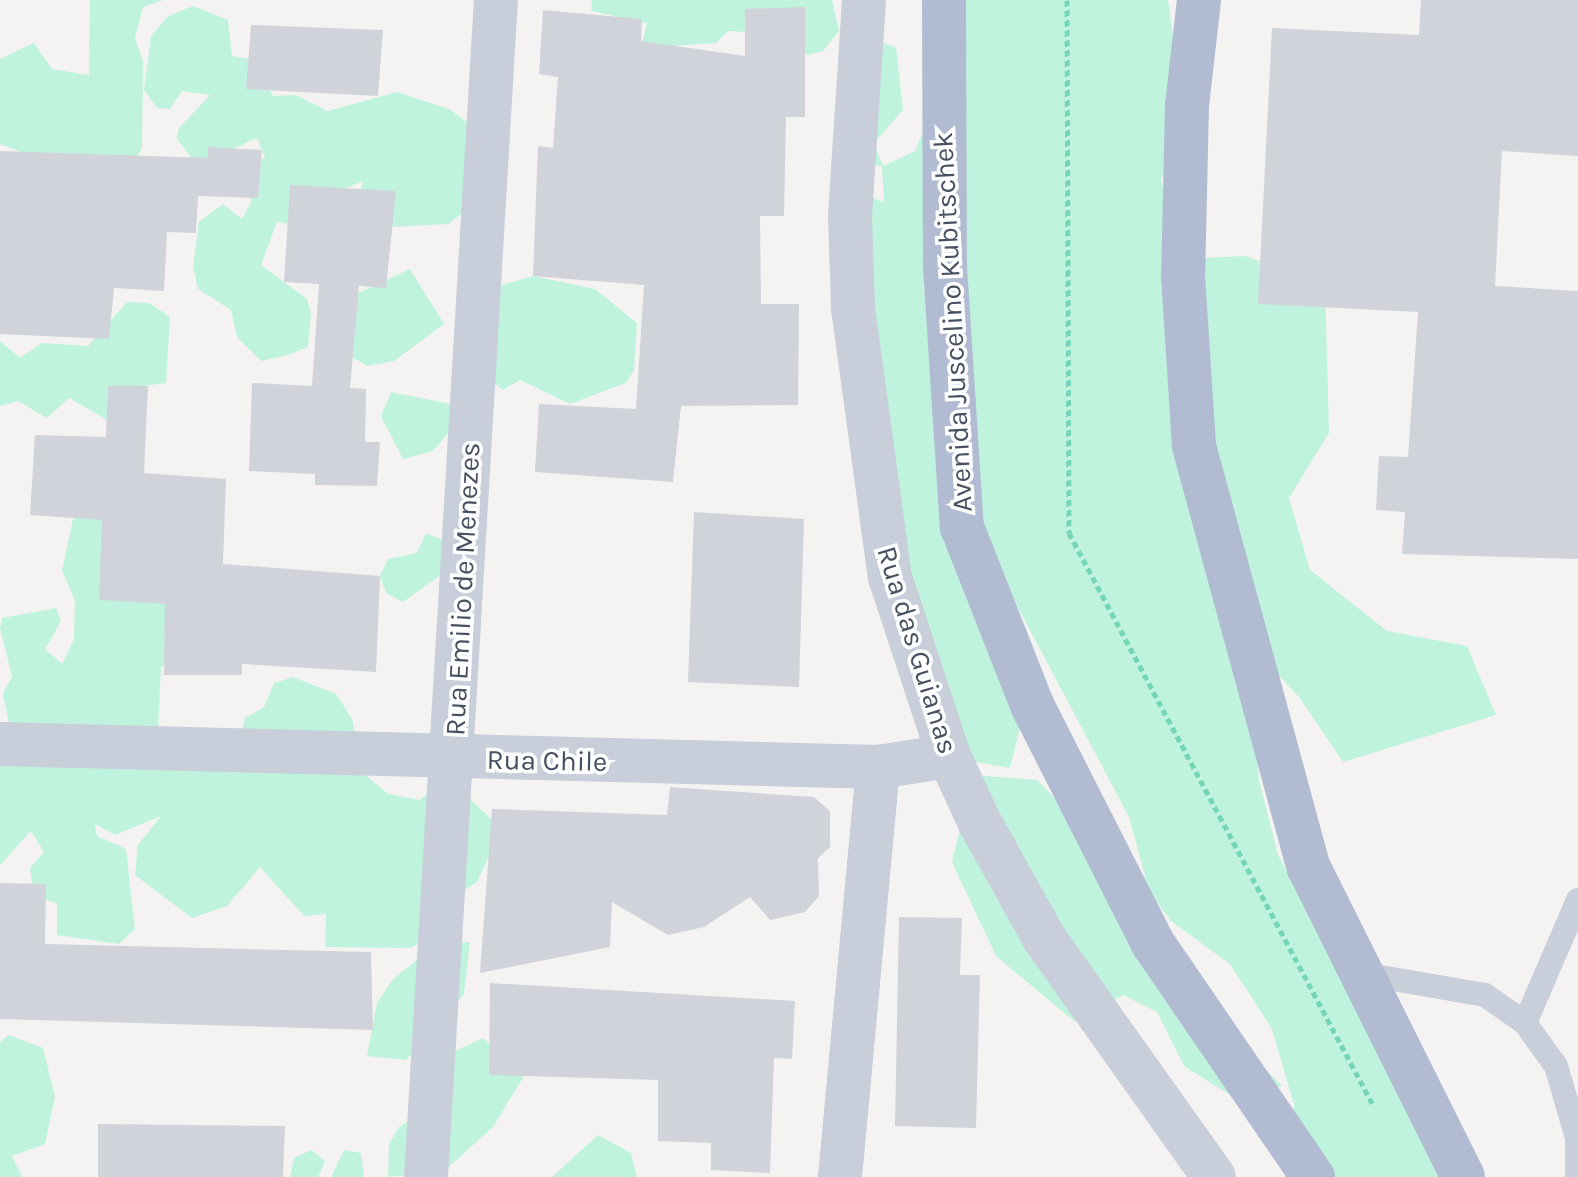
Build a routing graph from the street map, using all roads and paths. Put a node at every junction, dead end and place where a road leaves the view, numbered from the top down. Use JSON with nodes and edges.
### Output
{"nodes":[{"id":1,"x":496,"y":0,"type":"edge"},
{"id":2,"x":864,"y":0,"type":"edge"},
{"id":3,"x":944,"y":0,"type":"edge"},
{"id":4,"x":1067,"y":0,"type":"edge"},
{"id":5,"x":1199,"y":0,"type":"edge"},
{"id":6,"x":0,"y":744,"type":"edge"},
{"id":7,"x":949,"y":756,"type":"junction"},
{"id":8,"x":454,"y":759,"type":"junction"},
{"id":9,"x":878,"y":767,"type":"junction"},
{"id":10,"x":1578,"y":900,"type":"edge"},
{"id":11,"x":1358,"y":973,"type":"junction"},
{"id":12,"x":1525,"y":1023,"type":"junction"},
{"id":13,"x":1374,"y":1107,"type":"dead end"},
{"id":14,"x":426,"y":1177,"type":"edge"},
{"id":15,"x":840,"y":1177,"type":"edge"},
{"id":16,"x":1214,"y":1177,"type":"edge"},
{"id":17,"x":1313,"y":1177,"type":"edge"},
{"id":18,"x":1463,"y":1177,"type":"edge"},
{"id":19,"x":1577,"y":1177,"type":"edge"}],
"edges":[{"from":1,"to":8,"type":"street","name":"Rua Emilio de Menezes"},
{"from":2,"to":7,"type":"street","name":"Rua das Guianas"},
{"from":3,"to":17,"type":"main road","name":"Avenida Juscelino Kubitschek"},
{"from":4,"to":13,"type":"path"},
{"from":5,"to":11,"type":"main road"},
{"from":6,"to":8,"type":"street","name":"Rua Chile"},
{"from":7,"to":9,"type":"street","name":"Rua Chile"},
{"from":7,"to":16,"type":"street","name":"Rua das Guianas"},
{"from":8,"to":9,"type":"street","name":"Rua Chile"},
{"from":8,"to":14,"type":"street","name":"Rua Emilio de Menezes"},
{"from":9,"to":15,"type":"street"},
{"from":10,"to":12,"type":"lane"},
{"from":11,"to":12,"type":"lane"},
{"from":11,"to":18,"type":"main road"},
{"from":12,"to":19,"type":"lane"}]}
